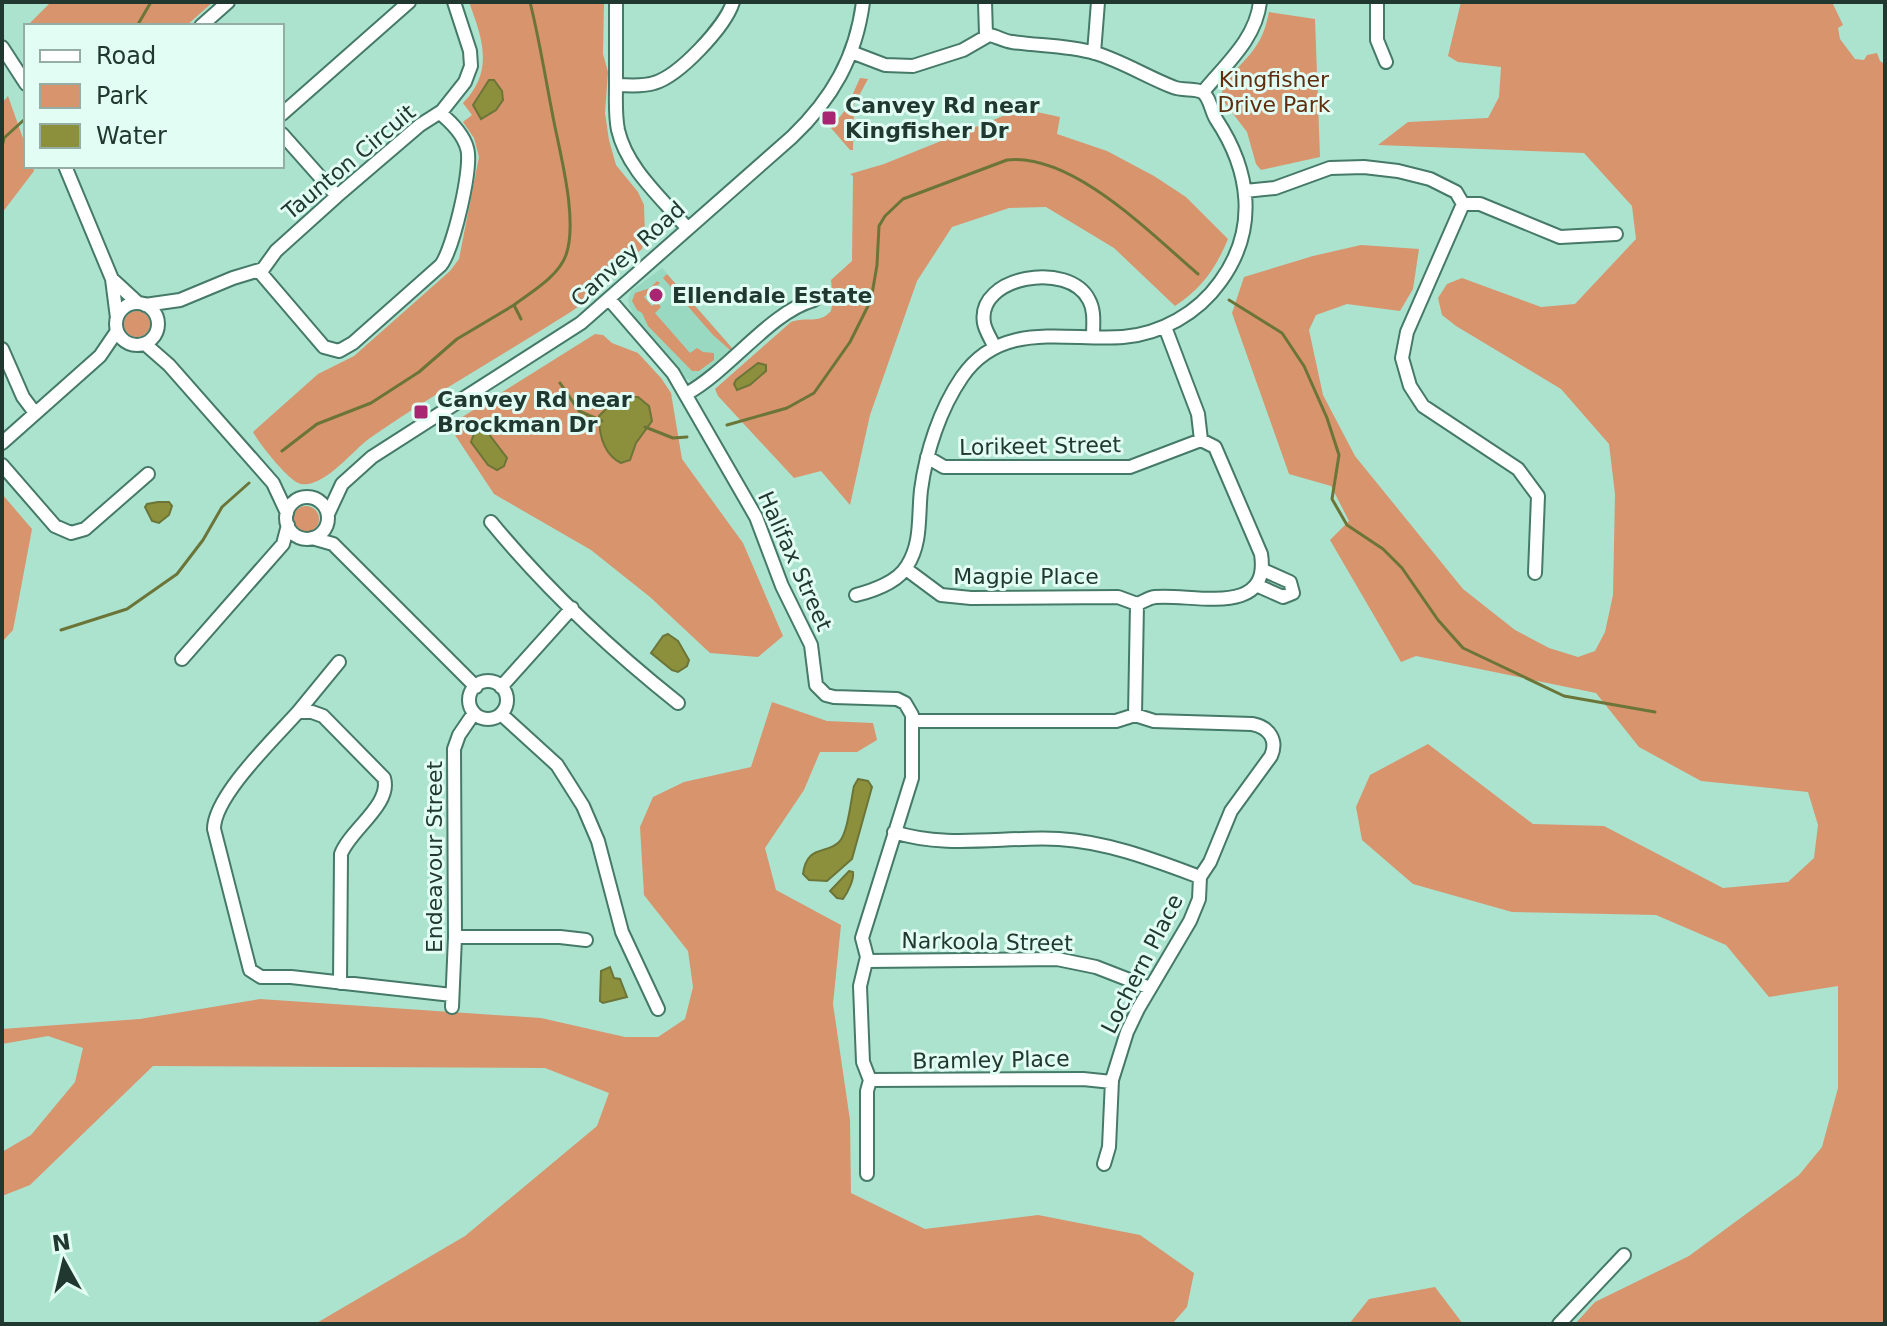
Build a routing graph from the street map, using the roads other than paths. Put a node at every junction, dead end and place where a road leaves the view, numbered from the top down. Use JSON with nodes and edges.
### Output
{"nodes":[{"id":1,"x":228,"y":2,"type":"edge"},
{"id":2,"x":409,"y":2,"type":"edge"},
{"id":3,"x":454,"y":2,"type":"edge"},
{"id":4,"x":616,"y":2,"type":"edge"},
{"id":5,"x":733,"y":2,"type":"edge"},
{"id":6,"x":863,"y":2,"type":"edge"},
{"id":7,"x":985,"y":2,"type":"edge"},
{"id":8,"x":1098,"y":2,"type":"edge"},
{"id":9,"x":1260,"y":2,"type":"edge"},
{"id":10,"x":1377,"y":2,"type":"edge"},
{"id":11,"x":203,"y":24,"type":"edge"},
{"id":12,"x":986,"y":35,"type":"junction"},
{"id":13,"x":2,"y":47,"type":"edge"},
{"id":14,"x":851,"y":52,"type":"junction"},
{"id":15,"x":1094,"y":53,"type":"junction"},
{"id":16,"x":1386,"y":62,"type":"dead end"},
{"id":17,"x":24,"y":81,"type":"edge"},
{"id":18,"x":616,"y":85,"type":"junction"},
{"id":19,"x":1203,"y":92,"type":"junction"},
{"id":20,"x":284,"y":112,"type":"edge"},
{"id":21,"x":440,"y":113,"type":"junction"},
{"id":22,"x":284,"y":136,"type":"edge"},
{"id":23,"x":66,"y":168,"type":"edge"},
{"id":24,"x":1245,"y":191,"type":"junction"},
{"id":25,"x":337,"y":196,"type":"junction"},
{"id":26,"x":1463,"y":204,"type":"junction"},
{"id":27,"x":687,"y":228,"type":"junction"},
{"id":28,"x":1616,"y":234,"type":"dead end"},
{"id":29,"x":259,"y":271,"type":"junction"},
{"id":30,"x":112,"y":279,"type":"junction"},
{"id":31,"x":609,"y":299,"type":"junction"},
{"id":32,"x":180,"y":300,"type":"junction"},
{"id":33,"x":814,"y":300,"type":"dead end"},
{"id":34,"x":142,"y":304,"type":"junction"},
{"id":35,"x":158,"y":321,"type":"junction"},
{"id":36,"x":117,"y":325,"type":"junction"},
{"id":37,"x":1165,"y":327,"type":"junction"},
{"id":38,"x":155,"y":335,"type":"junction"},
{"id":39,"x":1093,"y":337,"type":"junction"},
{"id":40,"x":138,"y":344,"type":"junction"},
{"id":41,"x":994,"y":346,"type":"junction"},
{"id":42,"x":2,"y":349,"type":"edge"},
{"id":43,"x":100,"y":356,"type":"junction"},
{"id":44,"x":169,"y":365,"type":"junction"},
{"id":45,"x":686,"y":394,"type":"junction"},
{"id":46,"x":35,"y":413,"type":"junction"},
{"id":47,"x":1201,"y":440,"type":"junction"},
{"id":48,"x":2,"y":443,"type":"edge"},
{"id":49,"x":927,"y":457,"type":"junction"},
{"id":50,"x":2,"y":465,"type":"edge"},
{"id":51,"x":148,"y":474,"type":"dead end"},
{"id":52,"x":351,"y":474,"type":"junction"},
{"id":53,"x":273,"y":483,"type":"junction"},
{"id":54,"x":305,"y":498,"type":"junction"},
{"id":55,"x":287,"y":519,"type":"junction"},
{"id":56,"x":327,"y":520,"type":"junction"},
{"id":57,"x":491,"y":522,"type":"dead end"},
{"id":58,"x":308,"y":539,"type":"junction"},
{"id":59,"x":283,"y":544,"type":"junction"},
{"id":60,"x":333,"y":544,"type":"junction"},
{"id":61,"x":906,"y":569,"type":"junction"},
{"id":62,"x":1263,"y":570,"type":"junction"},
{"id":63,"x":1535,"y":573,"type":"dead end"},
{"id":64,"x":1251,"y":589,"type":"junction"},
{"id":65,"x":856,"y":595,"type":"dead end"},
{"id":66,"x":1137,"y":604,"type":"junction"},
{"id":67,"x":572,"y":608,"type":"junction"},
{"id":68,"x":182,"y":659,"type":"dead end"},
{"id":69,"x":339,"y":662,"type":"dead end"},
{"id":70,"x":476,"y":687,"type":"junction"},
{"id":71,"x":501,"y":687,"type":"junction"},
{"id":72,"x":678,"y":703,"type":"dead end"},
{"id":73,"x":298,"y":712,"type":"junction"},
{"id":74,"x":474,"y":713,"type":"junction"},
{"id":75,"x":501,"y":714,"type":"junction"},
{"id":76,"x":1135,"y":715,"type":"junction"},
{"id":77,"x":913,"y":721,"type":"junction"},
{"id":78,"x":894,"y":832,"type":"junction"},
{"id":79,"x":1200,"y":877,"type":"junction"},
{"id":80,"x":455,"y":937,"type":"junction"},
{"id":81,"x":586,"y":940,"type":"dead end"},
{"id":82,"x":867,"y":961,"type":"junction"},
{"id":83,"x":340,"y":983,"type":"junction"},
{"id":84,"x":1150,"y":988,"type":"junction"},
{"id":85,"x":658,"y":1009,"type":"dead end"},
{"id":86,"x":870,"y":1080,"type":"junction"},
{"id":87,"x":1112,"y":1082,"type":"junction"},
{"id":88,"x":1104,"y":1164,"type":"dead end"},
{"id":89,"x":867,"y":1174,"type":"dead end"},
{"id":90,"x":1624,"y":1255,"type":"dead end"},
{"id":91,"x":1559,"y":1324,"type":"edge"}],
"edges":[{"from":1,"to":11,"type":"street"},
{"from":2,"to":20,"type":"street"},
{"from":3,"to":21,"type":"street","name":"Taunton Circuit"},
{"from":4,"to":18,"type":"street"},
{"from":5,"to":18,"type":"street"},
{"from":6,"to":14,"type":"street","name":"Canvey Road"},
{"from":7,"to":12,"type":"street"},
{"from":8,"to":15,"type":"street"},
{"from":9,"to":19,"type":"street"},
{"from":10,"to":16,"type":"street"},
{"from":12,"to":14,"type":"street"},
{"from":12,"to":15,"type":"street"},
{"from":13,"to":17,"type":"street"},
{"from":14,"to":27,"type":"street","name":"Canvey Road"},
{"from":15,"to":19,"type":"street"},
{"from":18,"to":27,"type":"street"},
{"from":19,"to":24,"type":"street"},
{"from":21,"to":25,"type":"street","name":"Taunton Circuit"},
{"from":21,"to":29,"type":"street"},
{"from":22,"to":25,"type":"street"},
{"from":23,"to":30,"type":"street"},
{"from":24,"to":26,"type":"street"},
{"from":24,"to":37,"type":"street"},
{"from":25,"to":29,"type":"street","name":"Taunton Circuit"},
{"from":26,"to":28,"type":"street"},
{"from":26,"to":63,"type":"street"},
{"from":27,"to":31,"type":"street","name":"Canvey Road"},
{"from":29,"to":32,"type":"street","name":"Taunton Circuit"},
{"from":30,"to":34,"type":"street"},
{"from":30,"to":36,"type":"street"},
{"from":31,"to":45,"type":"street","name":"Halifax Street"},
{"from":31,"to":52,"type":"street","name":"Canvey Road"},
{"from":32,"to":34,"type":"street","name":"Taunton Circuit"},
{"from":32,"to":35,"type":"street","name":"Taunton Circuit"},
{"from":33,"to":45,"type":"street"},
{"from":34,"to":35,"type":"street"},
{"from":34,"to":36,"type":"street"},
{"from":35,"to":38,"type":"street"},
{"from":36,"to":40,"type":"street"},
{"from":36,"to":43,"type":"street"},
{"from":37,"to":39,"type":"street"},
{"from":37,"to":47,"type":"street"},
{"from":38,"to":40,"type":"street"},
{"from":38,"to":44,"type":"street"},
{"from":39,"to":41,"type":"street"},
{"from":39,"to":41,"type":"street"},
{"from":40,"to":43,"type":"street"},
{"from":40,"to":44,"type":"street"},
{"from":41,"to":49,"type":"street"},
{"from":42,"to":46,"type":"street"},
{"from":43,"to":46,"type":"street"},
{"from":44,"to":53,"type":"street"},
{"from":45,"to":77,"type":"street","name":"Halifax Street"},
{"from":46,"to":48,"type":"street"},
{"from":47,"to":49,"type":"street","name":"Lorikeet Street"},
{"from":47,"to":62,"type":"street"},
{"from":49,"to":61,"type":"street"},
{"from":50,"to":51,"type":"street"},
{"from":52,"to":54,"type":"street","name":"Canvey Road"},
{"from":52,"to":56,"type":"street","name":"Canvey Road"},
{"from":53,"to":54,"type":"street"},
{"from":53,"to":55,"type":"street"},
{"from":54,"to":55,"type":"street"},
{"from":54,"to":56,"type":"street"},
{"from":55,"to":58,"type":"street"},
{"from":55,"to":59,"type":"street"},
{"from":56,"to":58,"type":"street"},
{"from":56,"to":60,"type":"street"},
{"from":57,"to":67,"type":"street"},
{"from":58,"to":59,"type":"street"},
{"from":58,"to":60,"type":"street"},
{"from":59,"to":68,"type":"street"},
{"from":60,"to":70,"type":"street"},
{"from":61,"to":65,"type":"street"},
{"from":61,"to":66,"type":"street","name":"Magpie Place"},
{"from":62,"to":64,"type":"street"},
{"from":62,"to":64,"type":"street"},
{"from":64,"to":66,"type":"street","name":"Magpie Place"},
{"from":66,"to":76,"type":"street"},
{"from":67,"to":71,"type":"street"},
{"from":67,"to":72,"type":"street"},
{"from":69,"to":73,"type":"street"},
{"from":70,"to":71,"type":"street"},
{"from":70,"to":74,"type":"street"},
{"from":71,"to":75,"type":"street"},
{"from":73,"to":83,"type":"street"},
{"from":73,"to":83,"type":"street"},
{"from":74,"to":75,"type":"street"},
{"from":74,"to":80,"type":"street","name":"Endeavour Street"},
{"from":75,"to":85,"type":"street"},
{"from":76,"to":77,"type":"street","name":"Lochern Place"},
{"from":76,"to":79,"type":"street","name":"Lochern Place"},
{"from":77,"to":78,"type":"street"},
{"from":78,"to":79,"type":"street"},
{"from":78,"to":82,"type":"street"},
{"from":79,"to":84,"type":"street","name":"Lochern Place"},
{"from":80,"to":81,"type":"street"},
{"from":80,"to":83,"type":"street","name":"Endeavour Street"},
{"from":82,"to":84,"type":"street","name":"Narkoola Street"},
{"from":82,"to":86,"type":"street"},
{"from":84,"to":87,"type":"street","name":"Lochern Place"},
{"from":86,"to":87,"type":"street","name":"Bramley Place"},
{"from":86,"to":89,"type":"street"},
{"from":87,"to":88,"type":"street","name":"Lochern Place"},
{"from":90,"to":91,"type":"street"}]}
